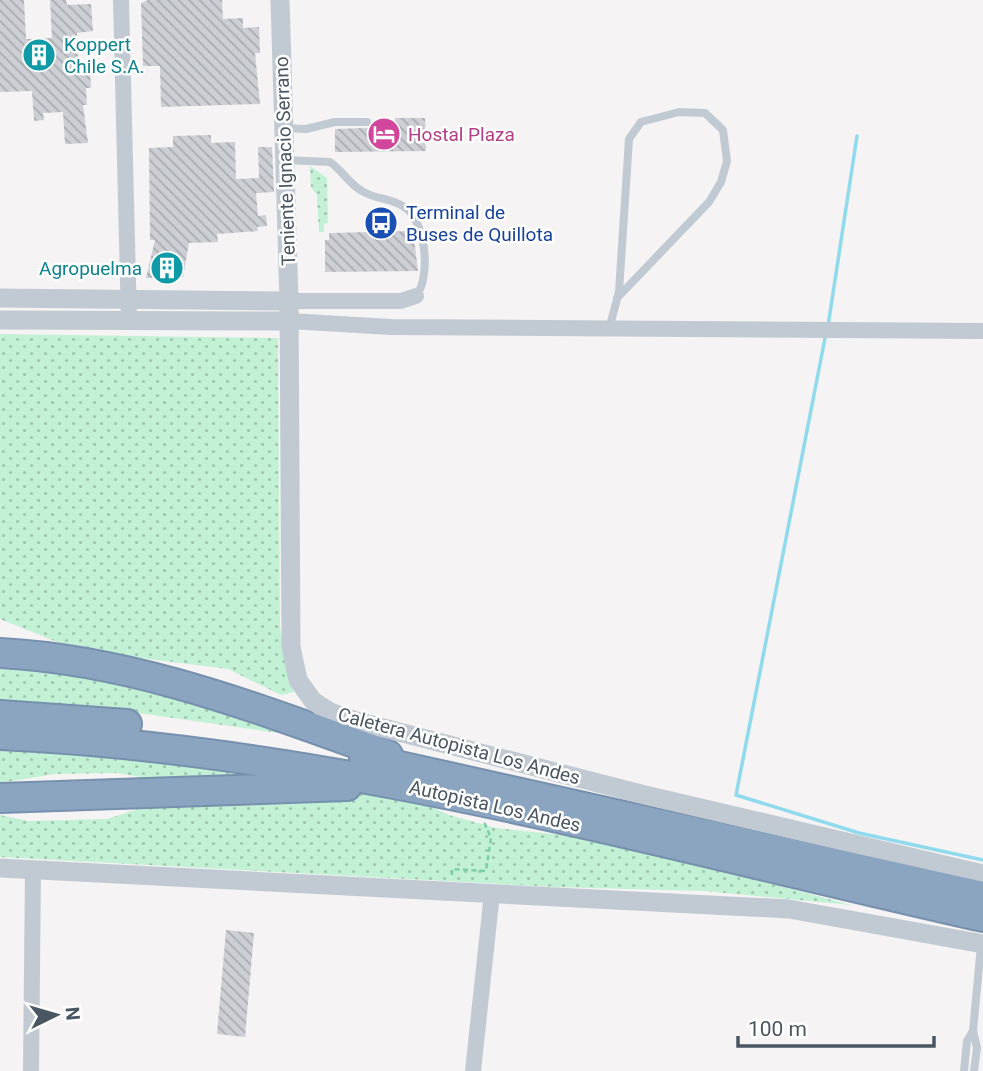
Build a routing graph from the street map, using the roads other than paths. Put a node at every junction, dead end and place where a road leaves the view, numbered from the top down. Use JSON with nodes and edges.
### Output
{"nodes":[{"id":1,"x":121,"y":0,"type":"edge"},
{"id":2,"x":280,"y":0,"type":"edge"},
{"id":3,"x":367,"y":122,"type":"dead end"},
{"id":4,"x":284,"y":128,"type":"junction"},
{"id":5,"x":285,"y":160,"type":"junction"},
{"id":6,"x":416,"y":296,"type":"joint"},
{"id":7,"x":0,"y":298,"type":"edge"},
{"id":8,"x":617,"y":298,"type":"junction"},
{"id":9,"x":129,"y":300,"type":"junction"},
{"id":10,"x":289,"y":301,"type":"junction"},
{"id":11,"x":0,"y":320,"type":"edge"},
{"id":12,"x":130,"y":321,"type":"junction"},
{"id":13,"x":289,"y":321,"type":"junction"},
{"id":14,"x":609,"y":329,"type":"junction"},
{"id":15,"x":983,"y":331,"type":"edge"},
{"id":16,"x":0,"y":653,"type":"edge"},
{"id":17,"x":0,"y":715,"type":"edge"},
{"id":18,"x":0,"y":735,"type":"edge"},
{"id":19,"x":425,"y":779,"type":"junction"},
{"id":20,"x":0,"y":798,"type":"edge"},
{"id":21,"x":0,"y":868,"type":"edge"},
{"id":22,"x":33,"y":869,"type":"junction"},
{"id":23,"x":983,"y":874,"type":"edge"},
{"id":24,"x":492,"y":893,"type":"junction"},
{"id":25,"x":983,"y":896,"type":"edge"},
{"id":26,"x":983,"y":935,"type":"edge"},
{"id":27,"x":973,"y":1031,"type":"junction"},
{"id":28,"x":31,"y":1071,"type":"edge"},
{"id":29,"x":473,"y":1071,"type":"edge"},
{"id":30,"x":964,"y":1071,"type":"edge"},
{"id":31,"x":974,"y":1071,"type":"edge"}],
"edges":[{"from":1,"to":9,"type":"street"},
{"from":2,"to":4,"type":"street","name":"Teniente Ignacio Serrano"},
{"from":3,"to":4,"type":"lane"},
{"from":4,"to":5,"type":"street","name":"Teniente Ignacio Serrano"},
{"from":5,"to":6,"type":"lane"},
{"from":5,"to":10,"type":"street","name":"Teniente Ignacio Serrano"},
{"from":6,"to":10,"type":"street"},
{"from":7,"to":9,"type":"street"},
{"from":8,"to":8,"type":"lane"},
{"from":8,"to":14,"type":"lane"},
{"from":9,"to":10,"type":"street"},
{"from":9,"to":12,"type":"street"},
{"from":10,"to":13,"type":"street","name":"Teniente Ignacio Serrano"},
{"from":11,"to":12,"type":"street"},
{"from":12,"to":13,"type":"street"},
{"from":13,"to":14,"type":"street"},
{"from":13,"to":23,"type":"street","name":"Caletera Autopista Los Andes"},
{"from":14,"to":15,"type":"street"},
{"from":16,"to":19,"type":"highway"},
{"from":17,"to":19,"type":"highway","name":"Autopista Los Andes"},
{"from":18,"to":19,"type":"highway","name":"Autopista Los Andes"},
{"from":19,"to":20,"type":"highway"},
{"from":19,"to":25,"type":"highway","name":"Autopista Los Andes"},
{"from":19,"to":26,"type":"highway","name":"Autopista Los Andes"},
{"from":21,"to":22,"type":"street"},
{"from":22,"to":24,"type":"street"},
{"from":22,"to":28,"type":"street"},
{"from":24,"to":26,"type":"street"},
{"from":24,"to":29,"type":"street"},
{"from":26,"to":27,"type":"lane"},
{"from":27,"to":30,"type":"lane"},
{"from":27,"to":31,"type":"lane"}]}
